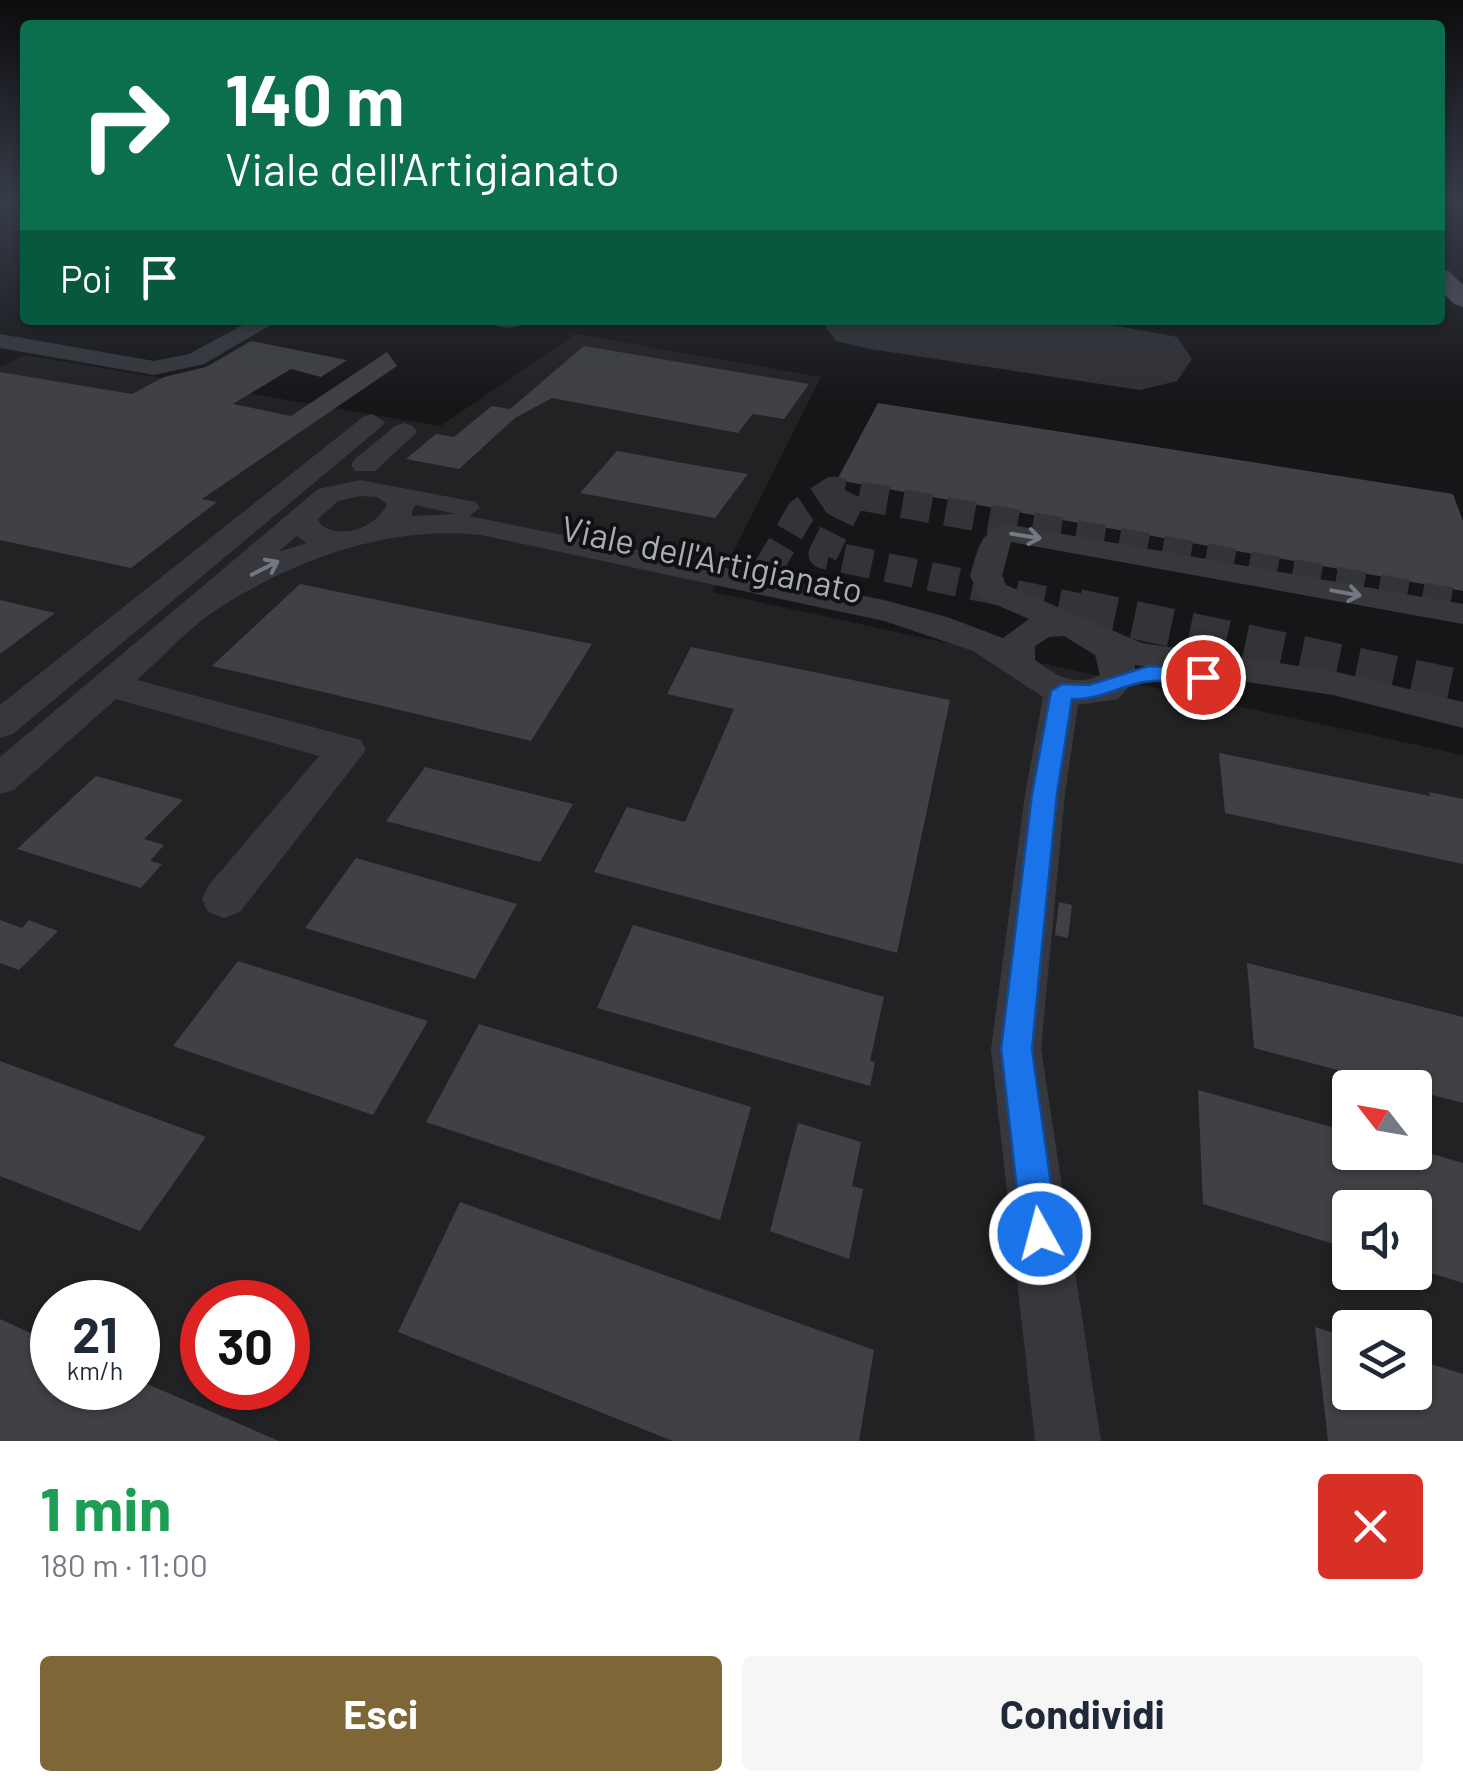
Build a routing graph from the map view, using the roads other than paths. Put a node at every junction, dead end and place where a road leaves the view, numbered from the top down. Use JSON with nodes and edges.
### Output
{"nodes":[{"id":1,"x":1445,"y":281,"type":"edge"},
{"id":2,"x":1463,"y":299,"type":"edge"},
{"id":3,"x":259,"y":325,"type":"edge"},
{"id":4,"x":0,"y":341,"type":"edge"},
{"id":5,"x":372,"y":422,"type":"dead end"},
{"id":6,"x":404,"y":431,"type":"dead end"},
{"id":7,"x":377,"y":481,"type":"junction"},
{"id":8,"x":307,"y":503,"type":"junction"},
{"id":9,"x":386,"y":527,"type":"junction"},
{"id":10,"x":354,"y":538,"type":"junction"},
{"id":11,"x":204,"y":603,"type":"junction"},
{"id":12,"x":1463,"y":614,"type":"edge"},
{"id":13,"x":1049,"y":628,"type":"junction"},
{"id":14,"x":1105,"y":642,"type":"junction"},
{"id":15,"x":1018,"y":660,"type":"junction"},
{"id":16,"x":1115,"y":682,"type":"junction"},
{"id":17,"x":106,"y":684,"type":"junction"},
{"id":18,"x":1350,"y":687,"type":"junction"},
{"id":19,"x":1062,"y":691,"type":"junction"},
{"id":20,"x":1463,"y":700,"type":"edge"},
{"id":21,"x":1463,"y":715,"type":"edge"},
{"id":22,"x":0,"y":725,"type":"edge"},
{"id":23,"x":1463,"y":728,"type":"edge"},
{"id":24,"x":0,"y":778,"type":"edge"},
{"id":25,"x":224,"y":899,"type":"dead end"},
{"id":26,"x":1068,"y":1441,"type":"edge"}],
"edges":[{"from":1,"to":2,"type":"main road"},
{"from":3,"to":4,"type":"street"},
{"from":5,"to":8,"type":"street"},
{"from":6,"to":7,"type":"street"},
{"from":7,"to":8,"type":"street","name":"Viale dell'Artigianato"},
{"from":7,"to":9,"type":"street"},
{"from":7,"to":13,"type":"street","name":"Viale dell'Artigianato"},
{"from":8,"to":10,"type":"street","name":"Viale dell'Artigianato"},
{"from":8,"to":11,"type":"street","name":"Viale dell'Artigianato"},
{"from":8,"to":22,"type":"street"},
{"from":9,"to":10,"type":"street","name":"Viale dell'Artigianato"},
{"from":9,"to":15,"type":"street","name":"Viale dell'Artigianato"},
{"from":11,"to":10,"type":"street","name":"Viale dell'Artigianato","one_way":true},
{"from":11,"to":17,"type":"street","name":"Viale dell'Artigianato"},
{"from":13,"to":12,"type":"street","one_way":true},
{"from":13,"to":14,"type":"street","name":"Viale dell'Artigianato"},
{"from":13,"to":15,"type":"street"},
{"from":14,"to":16,"type":"street"},
{"from":14,"to":18,"type":"street","name":"Viale dell'Artigianato"},
{"from":15,"to":19,"type":"street","name":"Viale dell'Artigianato"},
{"from":16,"to":19,"type":"street"},
{"from":16,"to":23,"type":"street"},
{"from":17,"to":24,"type":"street","name":"Viale dell'Artigianato"},
{"from":17,"to":25,"type":"street"},
{"from":18,"to":20,"type":"street"},
{"from":18,"to":21,"type":"street","name":"Viale dell'Artigianato"},
{"from":19,"to":26,"type":"street"}]}
